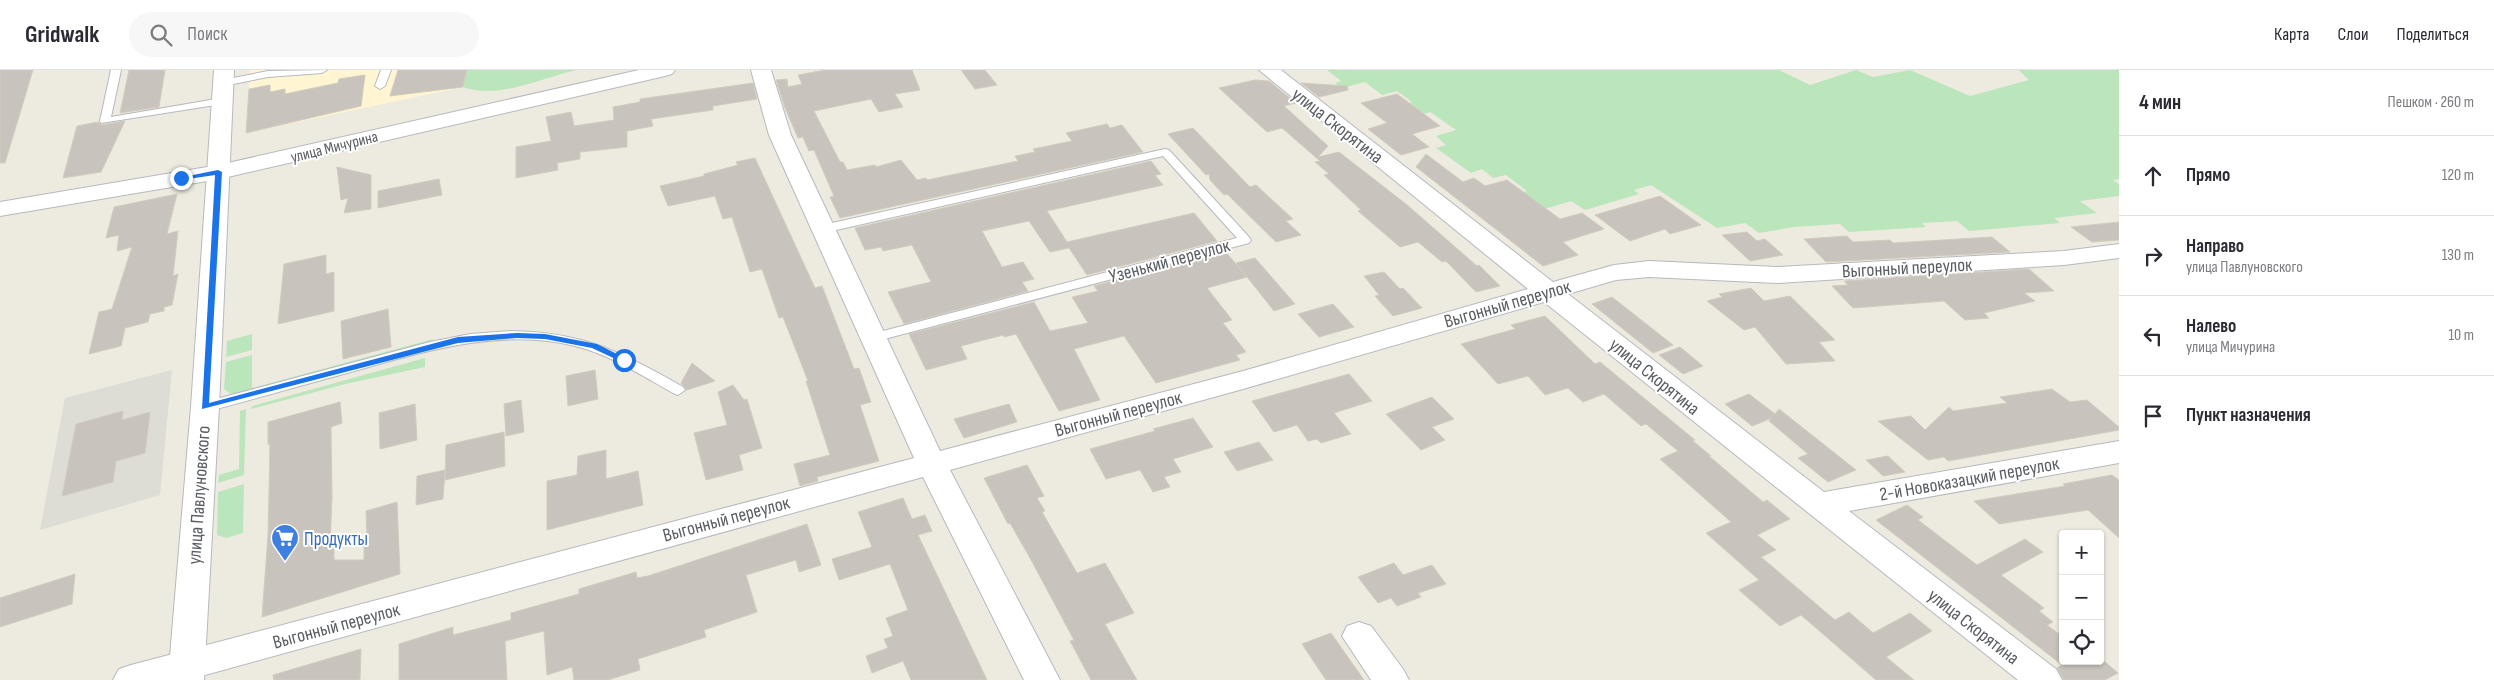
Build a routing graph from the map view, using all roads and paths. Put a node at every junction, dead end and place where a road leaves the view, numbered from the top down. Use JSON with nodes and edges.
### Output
{"nodes":[{"id":1,"x":116,"y":70,"type":"edge"},
{"id":2,"x":322,"y":70,"type":"edge"},
{"id":3,"x":386,"y":70,"type":"edge"},
{"id":4,"x":665,"y":70,"type":"edge"},
{"id":5,"x":761,"y":70,"type":"edge"},
{"id":6,"x":1268,"y":70,"type":"edge"},
{"id":7,"x":223,"y":84,"type":"edge"},
{"id":8,"x":380,"y":86,"type":"dead end"},
{"id":9,"x":218,"y":172,"type":"junction"},
{"id":10,"x":0,"y":209,"type":"edge"},
{"id":11,"x":823,"y":229,"type":"junction"},
{"id":12,"x":2119,"y":252,"type":"edge"},
{"id":13,"x":1549,"y":291,"type":"junction"},
{"id":14,"x":873,"y":338,"type":"junction"},
{"id":15,"x":678,"y":390,"type":"dead end"},
{"id":16,"x":205,"y":407,"type":"junction"},
{"id":17,"x":2119,"y":452,"type":"edge"},
{"id":18,"x":931,"y":462,"type":"junction"},
{"id":19,"x":1819,"y":505,"type":"junction"},
{"id":20,"x":1359,"y":636,"type":"dead end"},
{"id":21,"x":187,"y":672,"type":"edge"},
{"id":22,"x":131,"y":680,"type":"edge"},
{"id":23,"x":1042,"y":680,"type":"edge"},
{"id":24,"x":1391,"y":680,"type":"edge"},
{"id":25,"x":2044,"y":680,"type":"edge"}],
"edges":[{"from":1,"to":7,"type":"lane"},
{"from":2,"to":7,"type":"lane"},
{"from":3,"to":8,"type":"lane"},
{"from":4,"to":9,"type":"street","name":"улица Мичурина"},
{"from":5,"to":11,"type":"street"},
{"from":6,"to":13,"type":"street","name":"улица Скорятина"},
{"from":7,"to":9,"type":"street","name":"улица Павлуновского"},
{"from":9,"to":10,"type":"street","name":"улица Мичурина"},
{"from":9,"to":16,"type":"street","name":"улица Павлуновского"},
{"from":11,"to":14,"type":"street"},
{"from":11,"to":14,"type":"lane","name":"Узенький переулок"},
{"from":12,"to":13,"type":"street","name":"Выгонный переулок"},
{"from":13,"to":18,"type":"street","name":"Выгонный переулок"},
{"from":13,"to":19,"type":"street","name":"улица Скорятина"},
{"from":14,"to":18,"type":"street"},
{"from":15,"to":16,"type":"lane"},
{"from":16,"to":21,"type":"street","name":"улица Павлуновского"},
{"from":17,"to":19,"type":"street","name":"2-й Новоказацкий переулок"},
{"from":18,"to":21,"type":"street","name":"Выгонный переулок"},
{"from":18,"to":23,"type":"street"},
{"from":19,"to":25,"type":"street","name":"улица Скорятина"},
{"from":20,"to":24,"type":"street"},
{"from":21,"to":22,"type":"street","name":"Выгонный переулок"}]}
